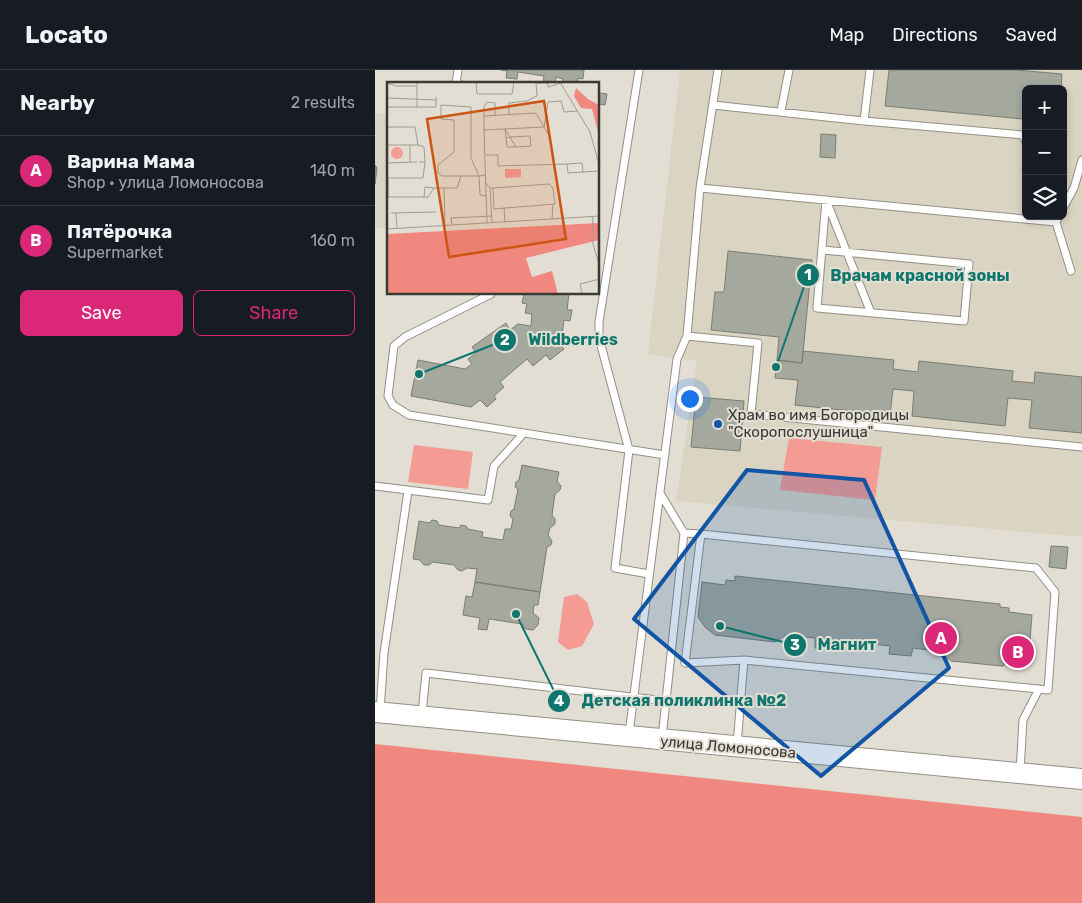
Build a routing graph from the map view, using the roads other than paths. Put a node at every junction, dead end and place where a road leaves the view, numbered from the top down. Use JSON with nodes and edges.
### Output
{"nodes":[{"id":1,"x":639,"y":70,"type":"edge"},
{"id":2,"x":717,"y":70,"type":"edge"},
{"id":3,"x":789,"y":70,"type":"edge"},
{"id":4,"x":870,"y":70,"type":"edge"},
{"id":5,"x":713,"y":105,"type":"junction"},
{"id":6,"x":781,"y":111,"type":"junction"},
{"id":7,"x":865,"y":121,"type":"junction"},
{"id":8,"x":1022,"y":135,"type":"edge"},
{"id":9,"x":1082,"y":160,"type":"edge"},
{"id":10,"x":700,"y":188,"type":"junction"},
{"id":11,"x":826,"y":200,"type":"junction"},
{"id":12,"x":1067,"y":201,"type":"edge"},
{"id":13,"x":1022,"y":215,"type":"edge"},
{"id":14,"x":1057,"y":220,"type":"edge"},
{"id":15,"x":823,"y":250,"type":"junction"},
{"id":16,"x":848,"y":253,"type":"junction"},
{"id":17,"x":1071,"y":271,"type":"dead end"},
{"id":18,"x":489,"y":295,"type":"edge"},
{"id":19,"x":871,"y":313,"type":"junction"},
{"id":20,"x":687,"y":336,"type":"junction"},
{"id":21,"x":524,"y":433,"type":"junction"},
{"id":22,"x":1082,"y":447,"type":"edge"},
{"id":23,"x":629,"y":450,"type":"junction"},
{"id":24,"x":665,"y":455,"type":"junction"},
{"id":25,"x":375,"y":486,"type":"edge"},
{"id":26,"x":408,"y":491,"type":"junction"},
{"id":27,"x":660,"y":493,"type":"junction"},
{"id":28,"x":684,"y":533,"type":"junction"},
{"id":29,"x":701,"y":534,"type":"junction"},
{"id":30,"x":649,"y":574,"type":"junction"},
{"id":31,"x":744,"y":660,"type":"junction"},
{"id":32,"x":1039,"y":689,"type":"junction"},
{"id":33,"x":633,"y":697,"type":"junction"},
{"id":34,"x":666,"y":701,"type":"junction"},
{"id":35,"x":378,"y":713,"type":"edge"},
{"id":36,"x":421,"y":717,"type":"junction"},
{"id":37,"x":628,"y":737,"type":"junction"},
{"id":38,"x":662,"y":741,"type":"junction"},
{"id":39,"x":737,"y":748,"type":"junction"},
{"id":40,"x":1020,"y":774,"type":"junction"},
{"id":41,"x":1082,"y":779,"type":"edge"}],
"edges":[{"from":1,"to":23,"type":"lane"},
{"from":2,"to":5,"type":"lane"},
{"from":3,"to":6,"type":"lane"},
{"from":4,"to":7,"type":"lane"},
{"from":5,"to":6,"type":"lane"},
{"from":5,"to":10,"type":"lane"},
{"from":6,"to":7,"type":"lane"},
{"from":7,"to":8,"type":"lane"},
{"from":9,"to":12,"type":"lane"},
{"from":10,"to":11,"type":"lane"},
{"from":10,"to":20,"type":"lane"},
{"from":11,"to":13,"type":"lane"},
{"from":11,"to":15,"type":"lane"},
{"from":11,"to":16,"type":"lane"},
{"from":14,"to":17,"type":"lane"},
{"from":15,"to":16,"type":"lane"},
{"from":15,"to":19,"type":"lane"},
{"from":16,"to":19,"type":"lane"},
{"from":16,"to":19,"type":"lane"},
{"from":18,"to":21,"type":"lane"},
{"from":20,"to":22,"type":"lane"},
{"from":20,"to":24,"type":"lane"},
{"from":21,"to":23,"type":"lane"},
{"from":21,"to":26,"type":"lane"},
{"from":23,"to":24,"type":"lane"},
{"from":23,"to":30,"type":"lane"},
{"from":24,"to":27,"type":"lane"},
{"from":25,"to":26,"type":"lane"},
{"from":26,"to":35,"type":"lane"},
{"from":27,"to":28,"type":"lane"},
{"from":27,"to":30,"type":"lane"},
{"from":28,"to":29,"type":"lane"},
{"from":28,"to":34,"type":"lane"},
{"from":29,"to":31,"type":"lane"},
{"from":29,"to":32,"type":"lane"},
{"from":30,"to":33,"type":"lane"},
{"from":31,"to":32,"type":"lane"},
{"from":31,"to":39,"type":"lane"},
{"from":32,"to":40,"type":"lane"},
{"from":33,"to":34,"type":"lane"},
{"from":33,"to":36,"type":"lane"},
{"from":33,"to":37,"type":"lane"},
{"from":34,"to":38,"type":"lane"},
{"from":35,"to":36,"type":"main road","name":"улица Ломоносова"},
{"from":36,"to":37,"type":"main road","name":"улица Ломоносова"},
{"from":37,"to":38,"type":"main road","name":"улица Ломоносова"},
{"from":38,"to":39,"type":"main road","name":"улица Ломоносова"},
{"from":39,"to":40,"type":"main road","name":"улица Ломоносова"},
{"from":40,"to":41,"type":"main road","name":"улица Ломоносова"}]}
